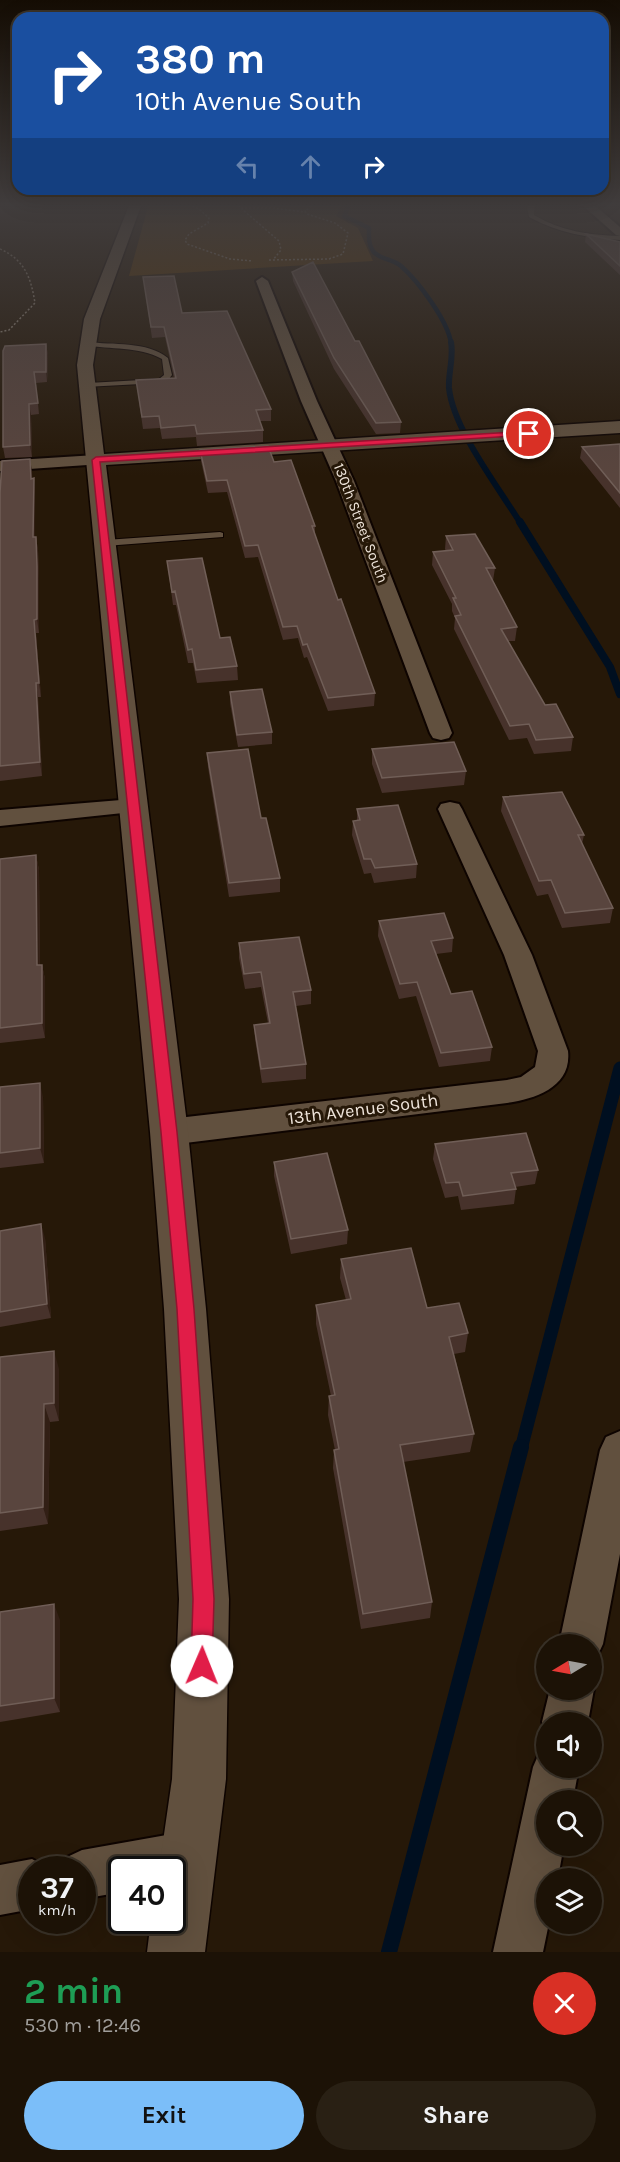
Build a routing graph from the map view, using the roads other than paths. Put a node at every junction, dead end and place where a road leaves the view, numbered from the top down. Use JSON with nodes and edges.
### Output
{"nodes":[{"id":1,"x":101,"y":294,"type":"edge"},
{"id":2,"x":267,"y":294,"type":"edge"},
{"id":3,"x":87,"y":344,"type":"junction"},
{"id":4,"x":88,"y":385,"type":"junction"},
{"id":5,"x":620,"y":427,"type":"edge"},
{"id":6,"x":330,"y":445,"type":"junction"},
{"id":7,"x":96,"y":460,"type":"junction"},
{"id":8,"x":0,"y":466,"type":"edge"},
{"id":9,"x":220,"y":535,"type":"dead end"},
{"id":10,"x":105,"y":543,"type":"junction"},
{"id":11,"x":441,"y":733,"type":"dead end"},
{"id":12,"x":133,"y":806,"type":"junction"},
{"id":13,"x":450,"y":809,"type":"dead end"},
{"id":14,"x":0,"y":818,"type":"edge"},
{"id":15,"x":169,"y":1132,"type":"junction"},
{"id":16,"x":620,"y":1450,"type":"edge"},
{"id":17,"x":583,"y":1634,"type":"edge"},
{"id":18,"x":189,"y":1855,"type":"junction"},
{"id":19,"x":537,"y":1856,"type":"edge"},
{"id":20,"x":96,"y":1872,"type":"edge"},
{"id":21,"x":18,"y":1887,"type":"edge"},
{"id":22,"x":0,"y":1890,"type":"edge"},
{"id":23,"x":176,"y":1952,"type":"edge"},
{"id":24,"x":518,"y":1952,"type":"edge"}],
"edges":[{"from":1,"to":3,"type":"street"},
{"from":2,"to":6,"type":"street","name":"130th Street South"},
{"from":3,"to":4,"type":"street"},
{"from":3,"to":4,"type":"lane"},
{"from":4,"to":7,"type":"street"},
{"from":5,"to":6,"type":"street"},
{"from":6,"to":7,"type":"street"},
{"from":6,"to":11,"type":"street","name":"130th Street South"},
{"from":7,"to":8,"type":"street"},
{"from":7,"to":10,"type":"street"},
{"from":9,"to":10,"type":"lane"},
{"from":10,"to":12,"type":"street"},
{"from":12,"to":14,"type":"street"},
{"from":12,"to":15,"type":"street"},
{"from":13,"to":15,"type":"street","name":"13th Avenue South"},
{"from":15,"to":18,"type":"street"},
{"from":16,"to":17,"type":"street"},
{"from":18,"to":20,"type":"street"},
{"from":18,"to":23,"type":"street"},
{"from":19,"to":24,"type":"street"},
{"from":21,"to":22,"type":"street"}]}
